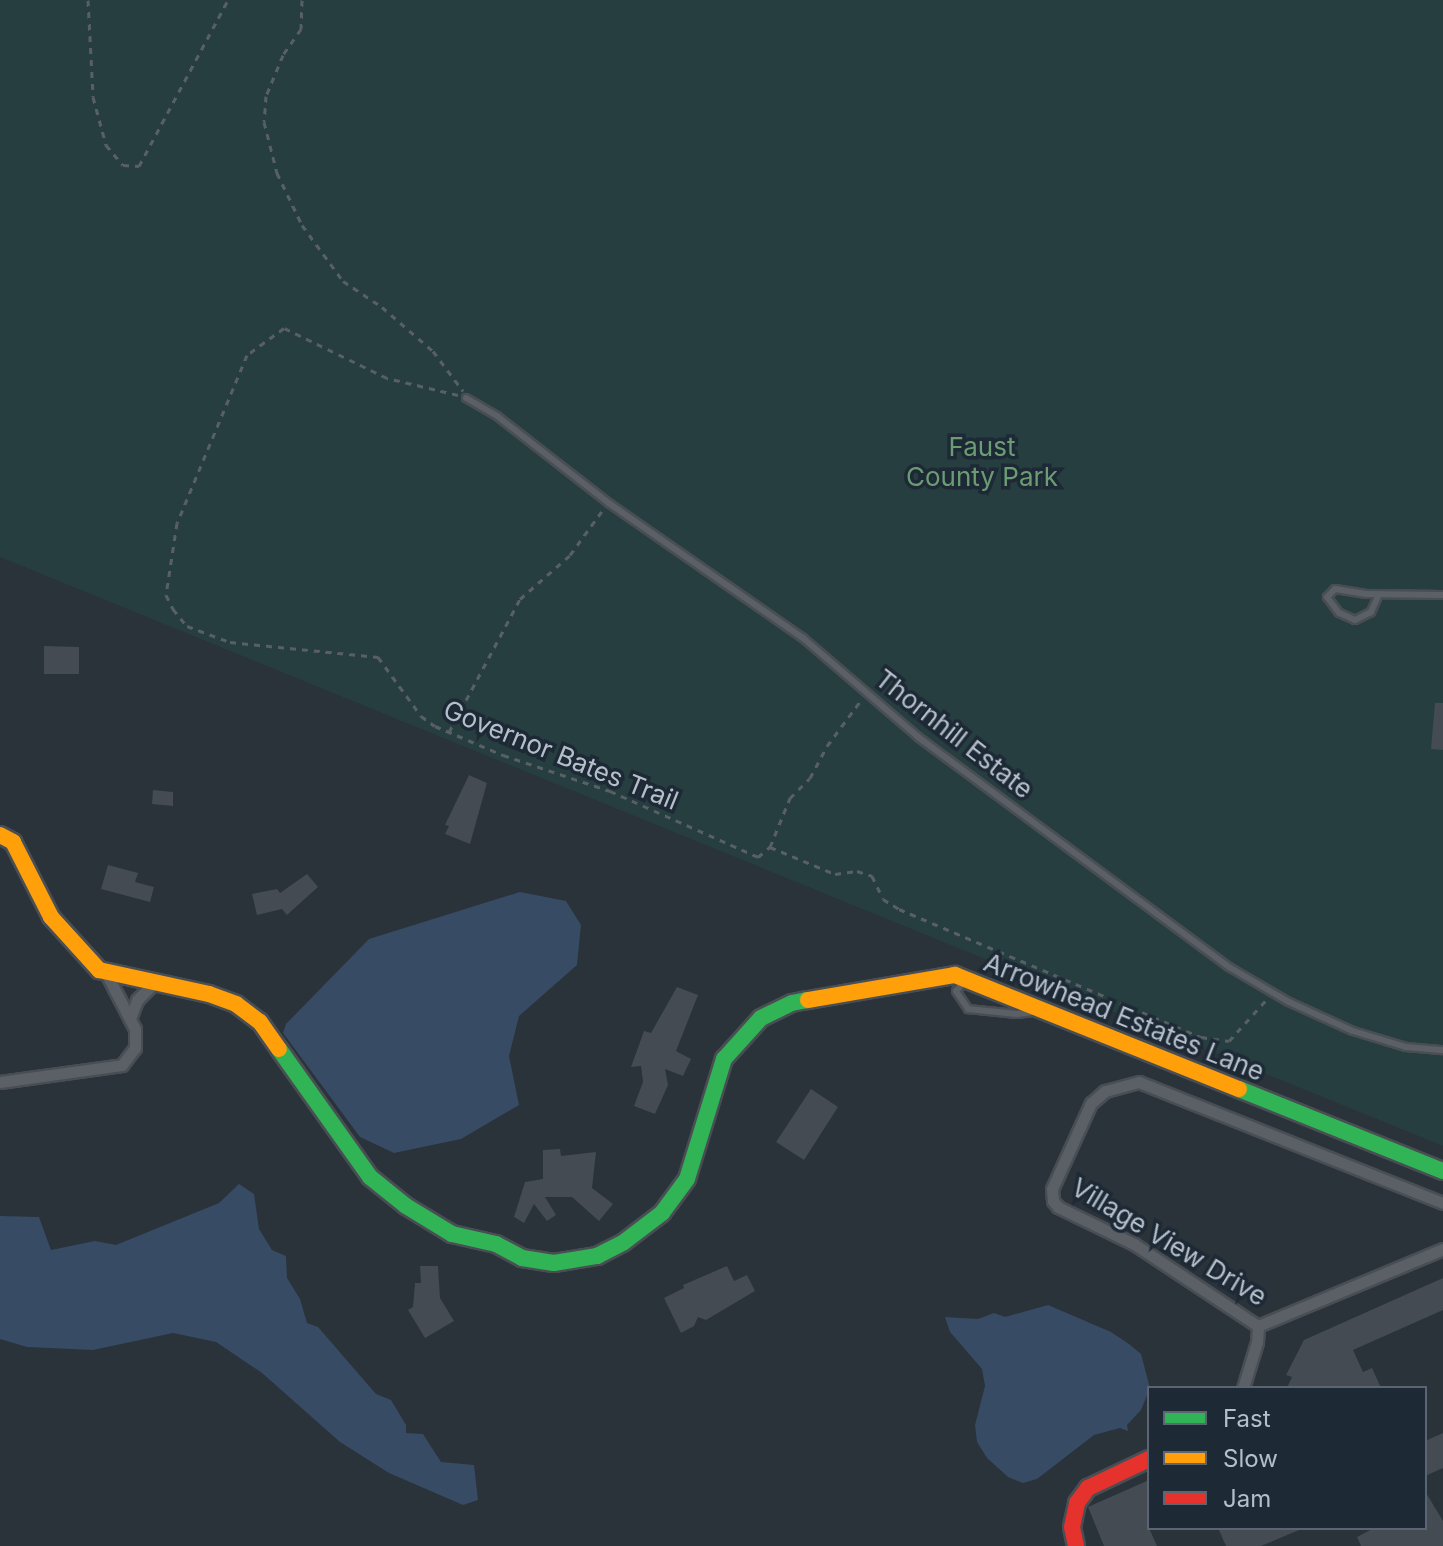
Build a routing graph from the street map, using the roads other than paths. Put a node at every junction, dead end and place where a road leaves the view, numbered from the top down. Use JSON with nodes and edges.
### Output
{"nodes":[{"id":1,"x":466,"y":398,"type":"road end"},
{"id":2,"x":1379,"y":594,"type":"junction"},
{"id":3,"x":1443,"y":595,"type":"edge"},
{"id":4,"x":0,"y":835,"type":"edge"},
{"id":5,"x":106,"y":973,"type":"junction"},
{"id":6,"x":967,"y":980,"type":"junction"},
{"id":7,"x":154,"y":983,"type":"junction"},
{"id":8,"x":1044,"y":1010,"type":"junction"},
{"id":9,"x":131,"y":1016,"type":"junction"},
{"id":10,"x":1443,"y":1050,"type":"edge"},
{"id":11,"x":0,"y":1082,"type":"edge"},
{"id":12,"x":1443,"y":1171,"type":"edge"},
{"id":13,"x":1443,"y":1203,"type":"edge"},
{"id":14,"x":1443,"y":1249,"type":"edge"},
{"id":15,"x":1258,"y":1326,"type":"junction"},
{"id":16,"x":1244,"y":1386,"type":"edge"},
{"id":17,"x":1147,"y":1460,"type":"edge"},
{"id":18,"x":1076,"y":1546,"type":"edge"}],
"edges":[{"from":1,"to":10,"type":"lane","name":"Thornhill Estate"},
{"from":2,"to":2,"type":"lane"},
{"from":2,"to":3,"type":"lane"},
{"from":4,"to":5,"type":"street"},
{"from":5,"to":7,"type":"street","name":"Arrowhead Estates Lane"},
{"from":5,"to":9,"type":"street"},
{"from":6,"to":7,"type":"street","name":"Arrowhead Estates Lane"},
{"from":6,"to":8,"type":"street","name":"Arrowhead Estates Lane"},
{"from":6,"to":8,"type":"lane"},
{"from":7,"to":9,"type":"street"},
{"from":8,"to":12,"type":"street","name":"Arrowhead Estates Lane"},
{"from":9,"to":11,"type":"street"},
{"from":13,"to":15,"type":"street","name":"Village View Drive"},
{"from":14,"to":15,"type":"street","name":"Village View Drive"},
{"from":15,"to":16,"type":"street"},
{"from":17,"to":18,"type":"street"}]}
